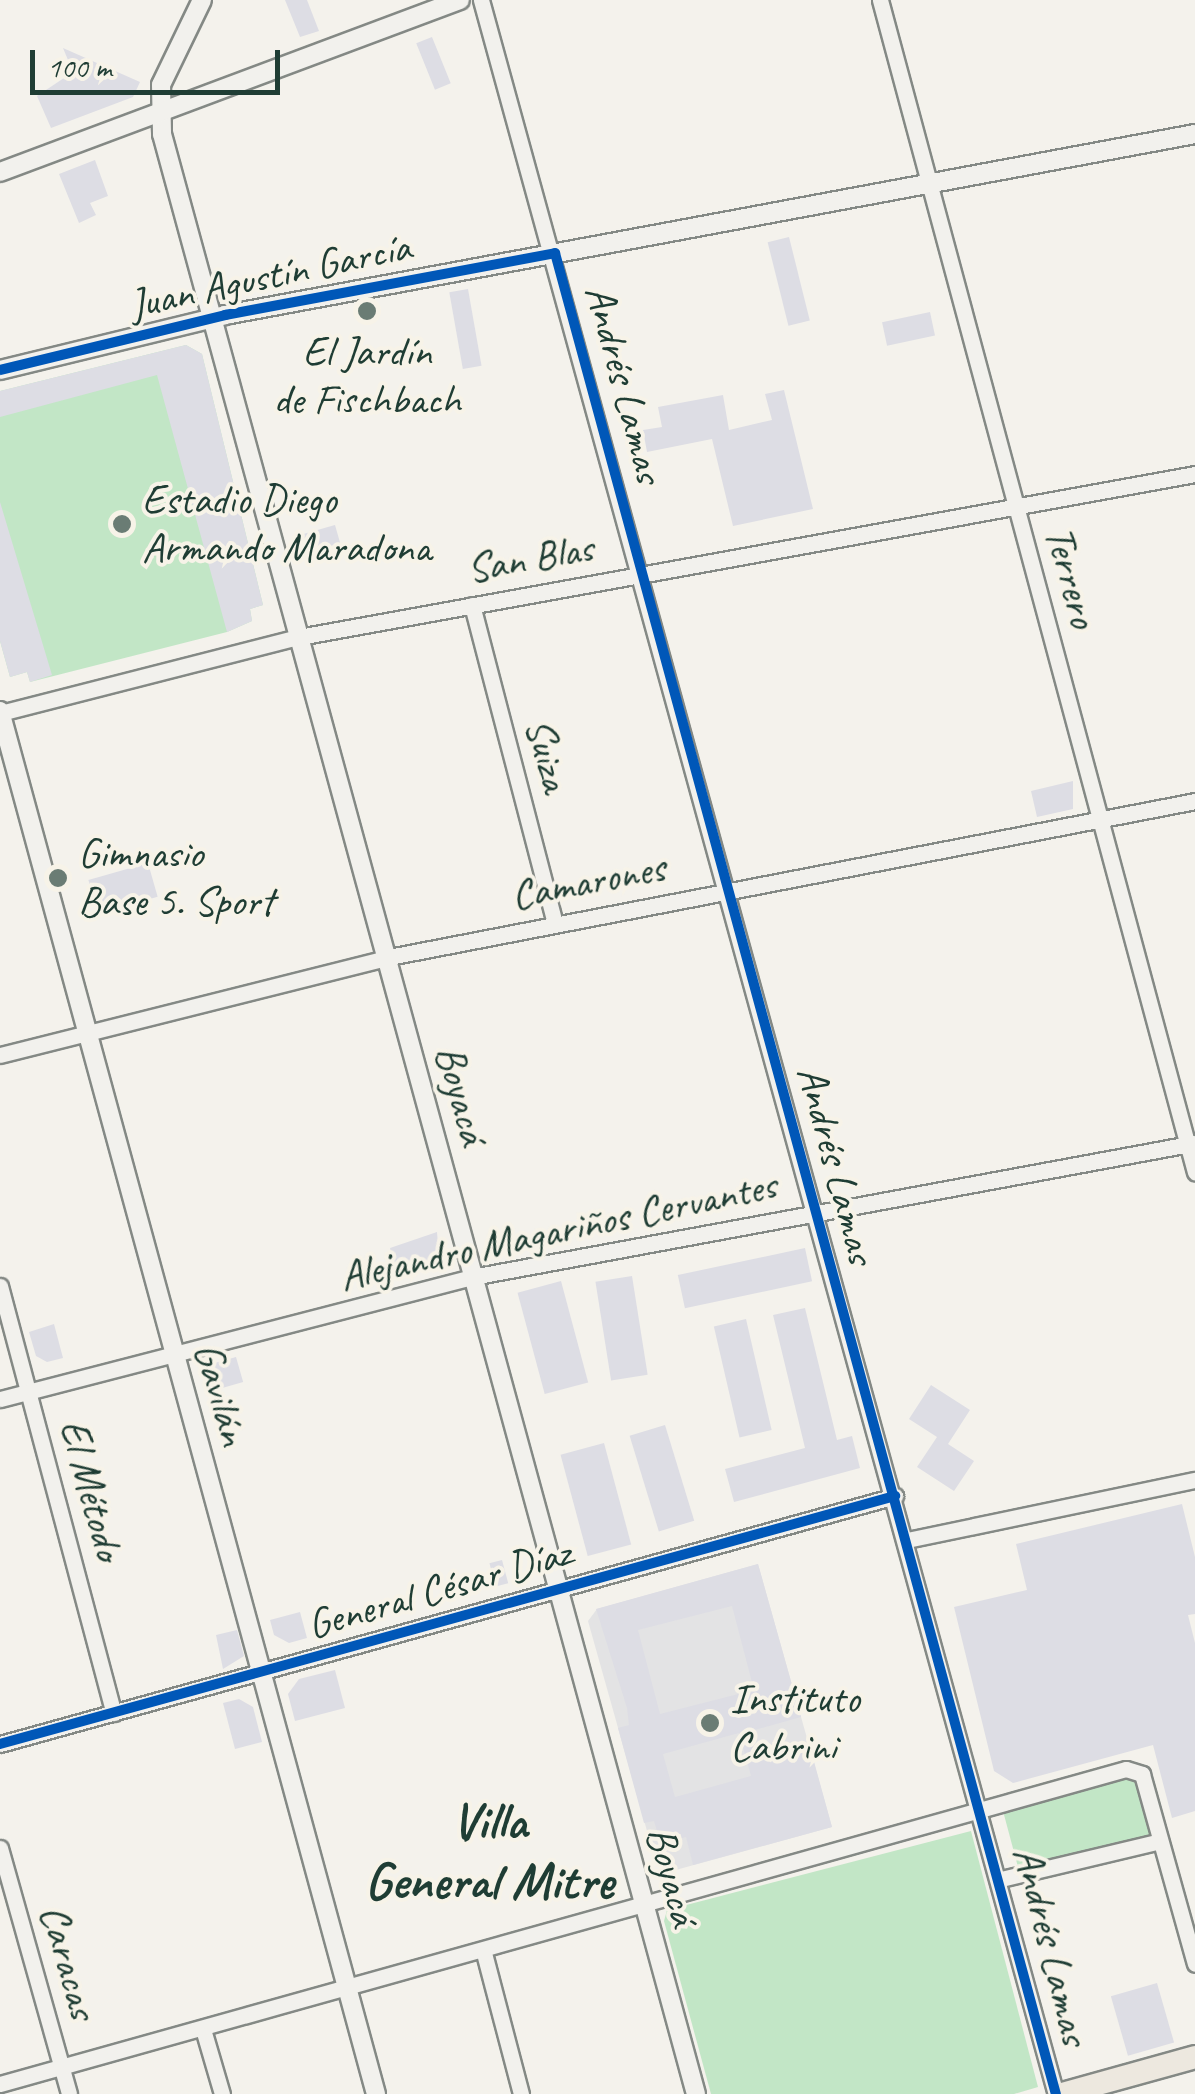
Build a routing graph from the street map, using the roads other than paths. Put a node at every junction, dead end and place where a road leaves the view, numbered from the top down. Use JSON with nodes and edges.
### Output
{"nodes":[{"id":1,"x":202,"y":0,"type":"edge"},
{"id":2,"x":460,"y":0,"type":"edge"},
{"id":3,"x":481,"y":0,"type":"edge"},
{"id":4,"x":880,"y":0,"type":"edge"},
{"id":5,"x":158,"y":113,"type":"junction"},
{"id":6,"x":1195,"y":134,"type":"edge"},
{"id":7,"x":0,"y":172,"type":"edge"},
{"id":8,"x":927,"y":185,"type":"junction"},
{"id":9,"x":555,"y":253,"type":"junction"},
{"id":10,"x":213,"y":318,"type":"junction"},
{"id":11,"x":0,"y":370,"type":"edge"},
{"id":12,"x":1195,"y":474,"type":"edge"},
{"id":13,"x":1016,"y":509,"type":"junction"},
{"id":14,"x":642,"y":575,"type":"junction"},
{"id":15,"x":472,"y":604,"type":"junction"},
{"id":16,"x":299,"y":637,"type":"junction"},
{"id":17,"x":0,"y":713,"type":"edge"},
{"id":18,"x":1195,"y":802,"type":"edge"},
{"id":19,"x":1102,"y":819,"type":"junction"},
{"id":20,"x":728,"y":892,"type":"junction"},
{"id":21,"x":555,"y":923,"type":"junction"},
{"id":22,"x":389,"y":958,"type":"junction"},
{"id":23,"x":85,"y":1033,"type":"junction"},
{"id":24,"x":0,"y":1056,"type":"edge"},
{"id":25,"x":1191,"y":1144,"type":"edge"},
{"id":26,"x":1195,"y":1172,"type":"edge"},
{"id":27,"x":814,"y":1214,"type":"junction"},
{"id":28,"x":472,"y":1277,"type":"junction"},
{"id":29,"x":0,"y":1286,"type":"edge"},
{"id":30,"x":173,"y":1355,"type":"junction"},
{"id":31,"x":29,"y":1392,"type":"junction"},
{"id":32,"x":0,"y":1398,"type":"edge"},
{"id":33,"x":1195,"y":1480,"type":"edge"},
{"id":34,"x":895,"y":1496,"type":"junction"},
{"id":35,"x":906,"y":1540,"type":"junction"},
{"id":36,"x":559,"y":1589,"type":"junction"},
{"id":37,"x":262,"y":1673,"type":"junction"},
{"id":38,"x":114,"y":1713,"type":"junction"},
{"id":39,"x":0,"y":1744,"type":"edge"},
{"id":40,"x":981,"y":1806,"type":"junction"},
{"id":41,"x":1160,"y":1841,"type":"junction"},
{"id":42,"x":0,"y":1848,"type":"edge"},
{"id":43,"x":1001,"y":1879,"type":"junction"},
{"id":44,"x":643,"y":1904,"type":"junction"},
{"id":45,"x":484,"y":1953,"type":"junction"},
{"id":46,"x":1195,"y":1964,"type":"edge"},
{"id":47,"x":348,"y":1991,"type":"junction"},
{"id":48,"x":203,"y":2029,"type":"junction"},
{"id":49,"x":1195,"y":2056,"type":"edge"},
{"id":50,"x":62,"y":2068,"type":"junction"},
{"id":51,"x":0,"y":2084,"type":"edge"},
{"id":52,"x":69,"y":2094,"type":"edge"},
{"id":53,"x":222,"y":2094,"type":"edge"},
{"id":54,"x":376,"y":2094,"type":"edge"},
{"id":55,"x":521,"y":2094,"type":"edge"},
{"id":56,"x":696,"y":2094,"type":"edge"},
{"id":57,"x":1059,"y":2094,"type":"edge"}],
"edges":[{"from":1,"to":5,"type":"street"},
{"from":2,"to":5,"type":"street"},
{"from":3,"to":9,"type":"street","name":"Andrés Lamas"},
{"from":4,"to":8,"type":"street","name":"Terrero"},
{"from":5,"to":7,"type":"street"},
{"from":5,"to":10,"type":"street","name":"Boyacá"},
{"from":6,"to":8,"type":"street","name":"Juan Agustín García"},
{"from":8,"to":9,"type":"street","name":"Juan Agustín García"},
{"from":8,"to":13,"type":"street","name":"Terrero"},
{"from":9,"to":10,"type":"street","name":"Juan Agustín García"},
{"from":9,"to":14,"type":"street","name":"Andrés Lamas"},
{"from":10,"to":11,"type":"street","name":"Juan Agustín García"},
{"from":10,"to":16,"type":"street","name":"Boyacá"},
{"from":12,"to":13,"type":"street","name":"San Blas"},
{"from":13,"to":14,"type":"street","name":"San Blas"},
{"from":13,"to":19,"type":"street","name":"Terrero"},
{"from":14,"to":15,"type":"street","name":"San Blas"},
{"from":14,"to":20,"type":"street","name":"Andrés Lamas"},
{"from":15,"to":16,"type":"street","name":"San Blas"},
{"from":15,"to":21,"type":"street","name":"Suiza"},
{"from":16,"to":17,"type":"street","name":"San Blas"},
{"from":16,"to":22,"type":"street","name":"Boyacá"},
{"from":17,"to":23,"type":"street","name":"Gavilán"},
{"from":18,"to":19,"type":"street","name":"Camarones"},
{"from":19,"to":20,"type":"street","name":"Camarones"},
{"from":19,"to":25,"type":"street","name":"Terrero"},
{"from":20,"to":21,"type":"street","name":"Camarones"},
{"from":20,"to":27,"type":"street","name":"Andrés Lamas"},
{"from":21,"to":22,"type":"street","name":"Camarones"},
{"from":22,"to":23,"type":"street","name":"Camarones"},
{"from":22,"to":28,"type":"street","name":"Boyacá"},
{"from":23,"to":24,"type":"street","name":"Camarones"},
{"from":23,"to":30,"type":"street","name":"Gavilán"},
{"from":25,"to":26,"type":"street","name":"Terrero"},
{"from":25,"to":27,"type":"street","name":"Alejandro Magariños Cervantes"},
{"from":27,"to":28,"type":"street","name":"Alejandro Magariños Cervantes"},
{"from":27,"to":34,"type":"street","name":"Andrés Lamas"},
{"from":28,"to":30,"type":"street","name":"Alejandro Magariños Cervantes"},
{"from":28,"to":36,"type":"street","name":"Boyacá"},
{"from":29,"to":31,"type":"street","name":"El Método"},
{"from":30,"to":31,"type":"street","name":"Alejandro Magariños Cervantes"},
{"from":30,"to":37,"type":"street","name":"Gavilán"},
{"from":31,"to":32,"type":"street","name":"Alejandro Magariños Cervantes"},
{"from":31,"to":38,"type":"street","name":"El Método"},
{"from":33,"to":35,"type":"street"},
{"from":34,"to":35,"type":"street","name":"Andrés Lamas"},
{"from":34,"to":36,"type":"street","name":"General César Díaz"},
{"from":35,"to":40,"type":"street","name":"Andrés Lamas"},
{"from":36,"to":37,"type":"street","name":"General César Díaz"},
{"from":36,"to":44,"type":"street","name":"Boyacá"},
{"from":37,"to":38,"type":"street","name":"General César Díaz"},
{"from":37,"to":47,"type":"street","name":"Gavilán"},
{"from":38,"to":39,"type":"street","name":"General César Díaz"},
{"from":40,"to":41,"type":"street"},
{"from":40,"to":43,"type":"street","name":"Andrés Lamas"},
{"from":40,"to":44,"type":"street"},
{"from":41,"to":43,"type":"street"},
{"from":41,"to":46,"type":"street"},
{"from":42,"to":50,"type":"street","name":"Caracas"},
{"from":43,"to":57,"type":"street","name":"Andrés Lamas"},
{"from":44,"to":45,"type":"street"},
{"from":44,"to":56,"type":"street","name":"Boyacá"},
{"from":45,"to":47,"type":"street"},
{"from":45,"to":55,"type":"street"},
{"from":47,"to":48,"type":"street"},
{"from":47,"to":54,"type":"street","name":"Gavilán"},
{"from":48,"to":50,"type":"street"},
{"from":48,"to":53,"type":"street"},
{"from":49,"to":57,"type":"main road"},
{"from":50,"to":51,"type":"street"},
{"from":50,"to":52,"type":"street","name":"Caracas"}]}
